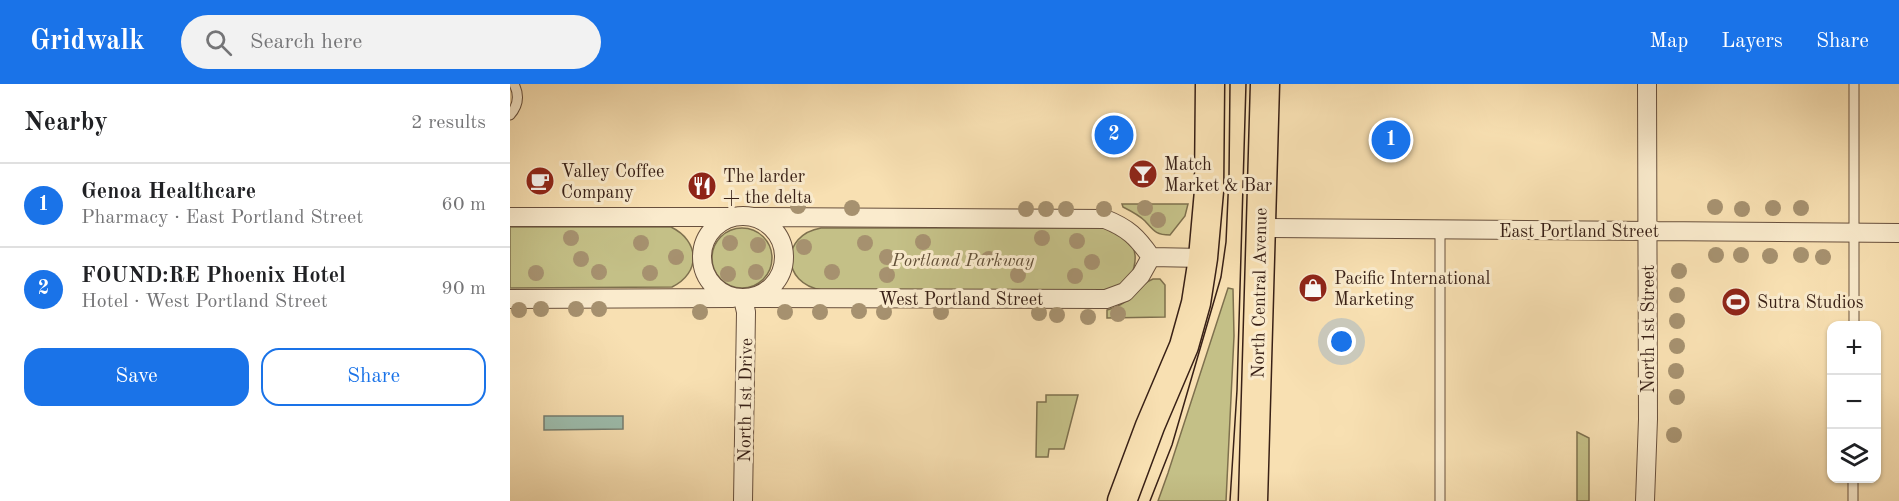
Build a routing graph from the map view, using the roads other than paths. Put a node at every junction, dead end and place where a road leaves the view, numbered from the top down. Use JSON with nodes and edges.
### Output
{"nodes":[{"id":1,"x":514,"y":84,"type":"edge"},
{"id":2,"x":1210,"y":84,"type":"edge"},
{"id":3,"x":1265,"y":84,"type":"edge"},
{"id":4,"x":1647,"y":84,"type":"edge"},
{"id":5,"x":1854,"y":84,"type":"edge"},
{"id":6,"x":510,"y":115,"type":"edge"},
{"id":7,"x":510,"y":217,"type":"edge"},
{"id":8,"x":743,"y":217,"type":"junction"},
{"id":9,"x":1260,"y":228,"type":"junction"},
{"id":10,"x":1440,"y":230,"type":"junction"},
{"id":11,"x":1647,"y":231,"type":"junction"},
{"id":12,"x":1854,"y":232,"type":"junction"},
{"id":13,"x":1899,"y":233,"type":"edge"},
{"id":14,"x":1151,"y":257,"type":"junction"},
{"id":15,"x":1203,"y":258,"type":"junction"},
{"id":16,"x":510,"y":299,"type":"edge"},
{"id":17,"x":743,"y":299,"type":"junction"},
{"id":18,"x":1854,"y":321,"type":"edge"},
{"id":19,"x":1853,"y":483,"type":"edge"},
{"id":20,"x":743,"y":501,"type":"edge"},
{"id":21,"x":1122,"y":501,"type":"edge"},
{"id":22,"x":1253,"y":501,"type":"edge"},
{"id":23,"x":1440,"y":501,"type":"edge"},
{"id":24,"x":1645,"y":501,"type":"edge"},
{"id":25,"x":1853,"y":501,"type":"edge"}],
"edges":[{"from":1,"to":6,"type":"lane"},
{"from":2,"to":15,"type":"main road"},
{"from":3,"to":9,"type":"main road","name":"North Central Avenue"},
{"from":4,"to":11,"type":"street","name":"North 1st Street"},
{"from":5,"to":12,"type":"lane"},
{"from":7,"to":8,"type":"street"},
{"from":8,"to":14,"type":"street"},
{"from":8,"to":17,"type":"street"},
{"from":8,"to":17,"type":"street"},
{"from":9,"to":10,"type":"street","name":"East Portland Street"},
{"from":9,"to":22,"type":"main road","name":"North Central Avenue"},
{"from":10,"to":11,"type":"street","name":"East Portland Street"},
{"from":10,"to":23,"type":"lane"},
{"from":11,"to":12,"type":"street","name":"East Portland Street"},
{"from":11,"to":24,"type":"street","name":"North 1st Street"},
{"from":12,"to":13,"type":"street","name":"East Portland Street"},
{"from":12,"to":18,"type":"lane"},
{"from":14,"to":15,"type":"street"},
{"from":14,"to":17,"type":"street","name":"West Portland Street"},
{"from":15,"to":21,"type":"main road"},
{"from":16,"to":17,"type":"street","name":"West Portland Street"},
{"from":17,"to":20,"type":"street","name":"North 1st Drive"},
{"from":19,"to":25,"type":"lane"}]}
